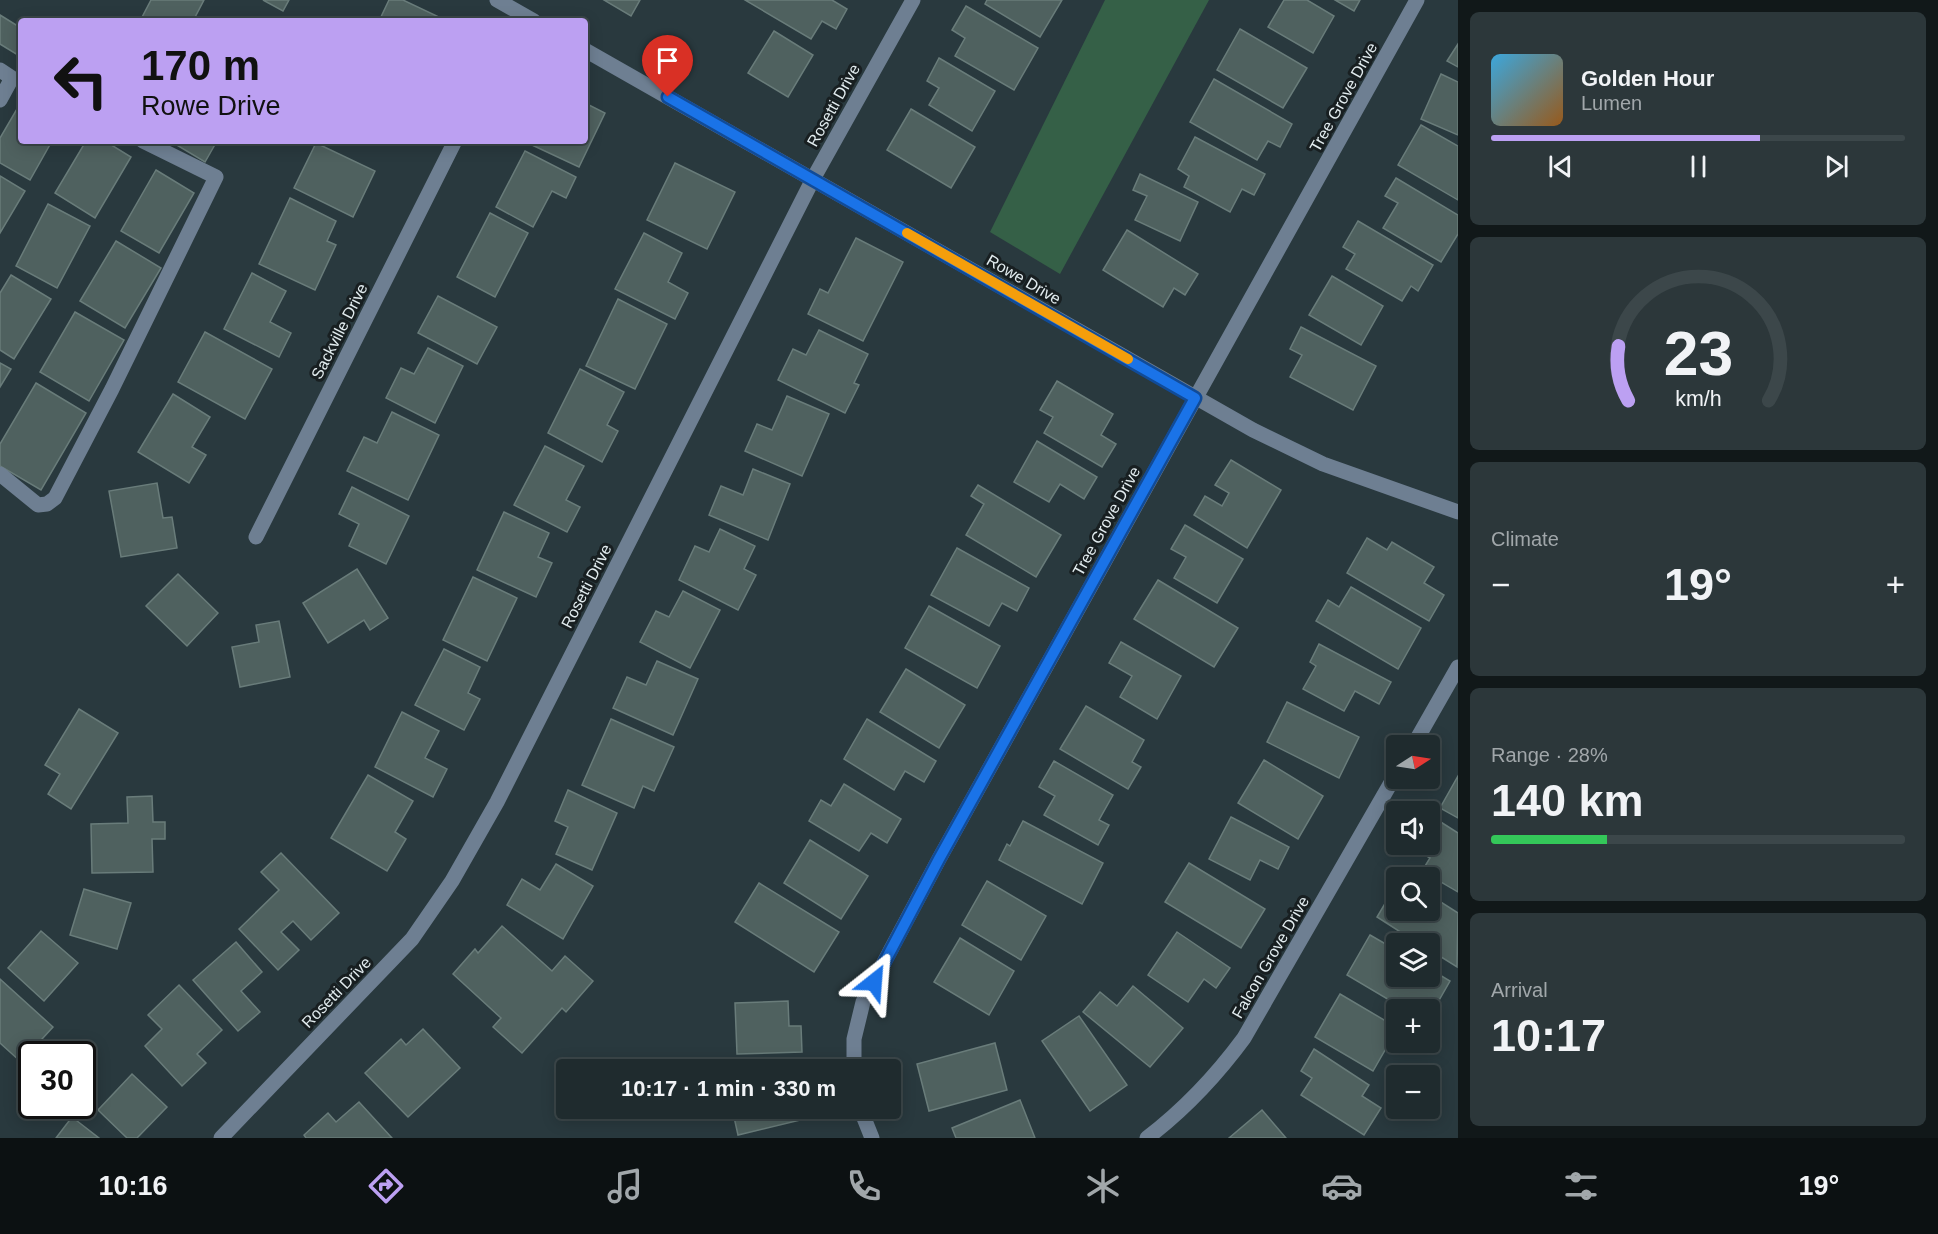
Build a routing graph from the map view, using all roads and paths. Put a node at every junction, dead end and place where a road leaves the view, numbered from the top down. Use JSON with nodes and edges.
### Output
{"nodes":[{"id":1,"x":497,"y":0,"type":"edge"},
{"id":2,"x":913,"y":0,"type":"edge"},
{"id":3,"x":1417,"y":0,"type":"edge"},
{"id":4,"x":520,"y":11,"type":"edge"},
{"id":5,"x":588,"y":52,"type":"edge"},
{"id":6,"x":11,"y":77,"type":"edge"},
{"id":7,"x":0,"y":100,"type":"edge"},
{"id":8,"x":148,"y":144,"type":"edge"},
{"id":9,"x":453,"y":144,"type":"edge"},
{"id":10,"x":813,"y":179,"type":"junction"},
{"id":11,"x":1195,"y":398,"type":"junction"},
{"id":12,"x":0,"y":474,"type":"edge"},
{"id":13,"x":1458,"y":512,"type":"edge"},
{"id":14,"x":256,"y":537,"type":"dead end"},
{"id":15,"x":1458,"y":667,"type":"edge"},
{"id":16,"x":1419,"y":735,"type":"edge"},
{"id":17,"x":1387,"y":789,"type":"edge"},
{"id":18,"x":854,"y":1059,"type":"edge"},
{"id":19,"x":864,"y":1119,"type":"edge"},
{"id":20,"x":221,"y":1138,"type":"edge"},
{"id":21,"x":872,"y":1138,"type":"edge"},
{"id":22,"x":1147,"y":1138,"type":"edge"}],
"edges":[{"from":1,"to":4,"type":"street"},
{"from":2,"to":10,"type":"street","name":"Rosetti Drive"},
{"from":3,"to":11,"type":"street","name":"Tree Grove Drive"},
{"from":5,"to":10,"type":"street","name":"Rowe Drive"},
{"from":6,"to":7,"type":"street"},
{"from":8,"to":12,"type":"street"},
{"from":9,"to":14,"type":"street","name":"Sackville Drive"},
{"from":10,"to":11,"type":"street","name":"Rowe Drive"},
{"from":10,"to":20,"type":"street","name":"Rosetti Drive"},
{"from":11,"to":13,"type":"street","name":"Rowe Drive"},
{"from":11,"to":18,"type":"street","name":"Tree Grove Drive"},
{"from":15,"to":16,"type":"street"},
{"from":17,"to":22,"type":"street","name":"Falcon Grove Drive"},
{"from":19,"to":21,"type":"street"}]}
